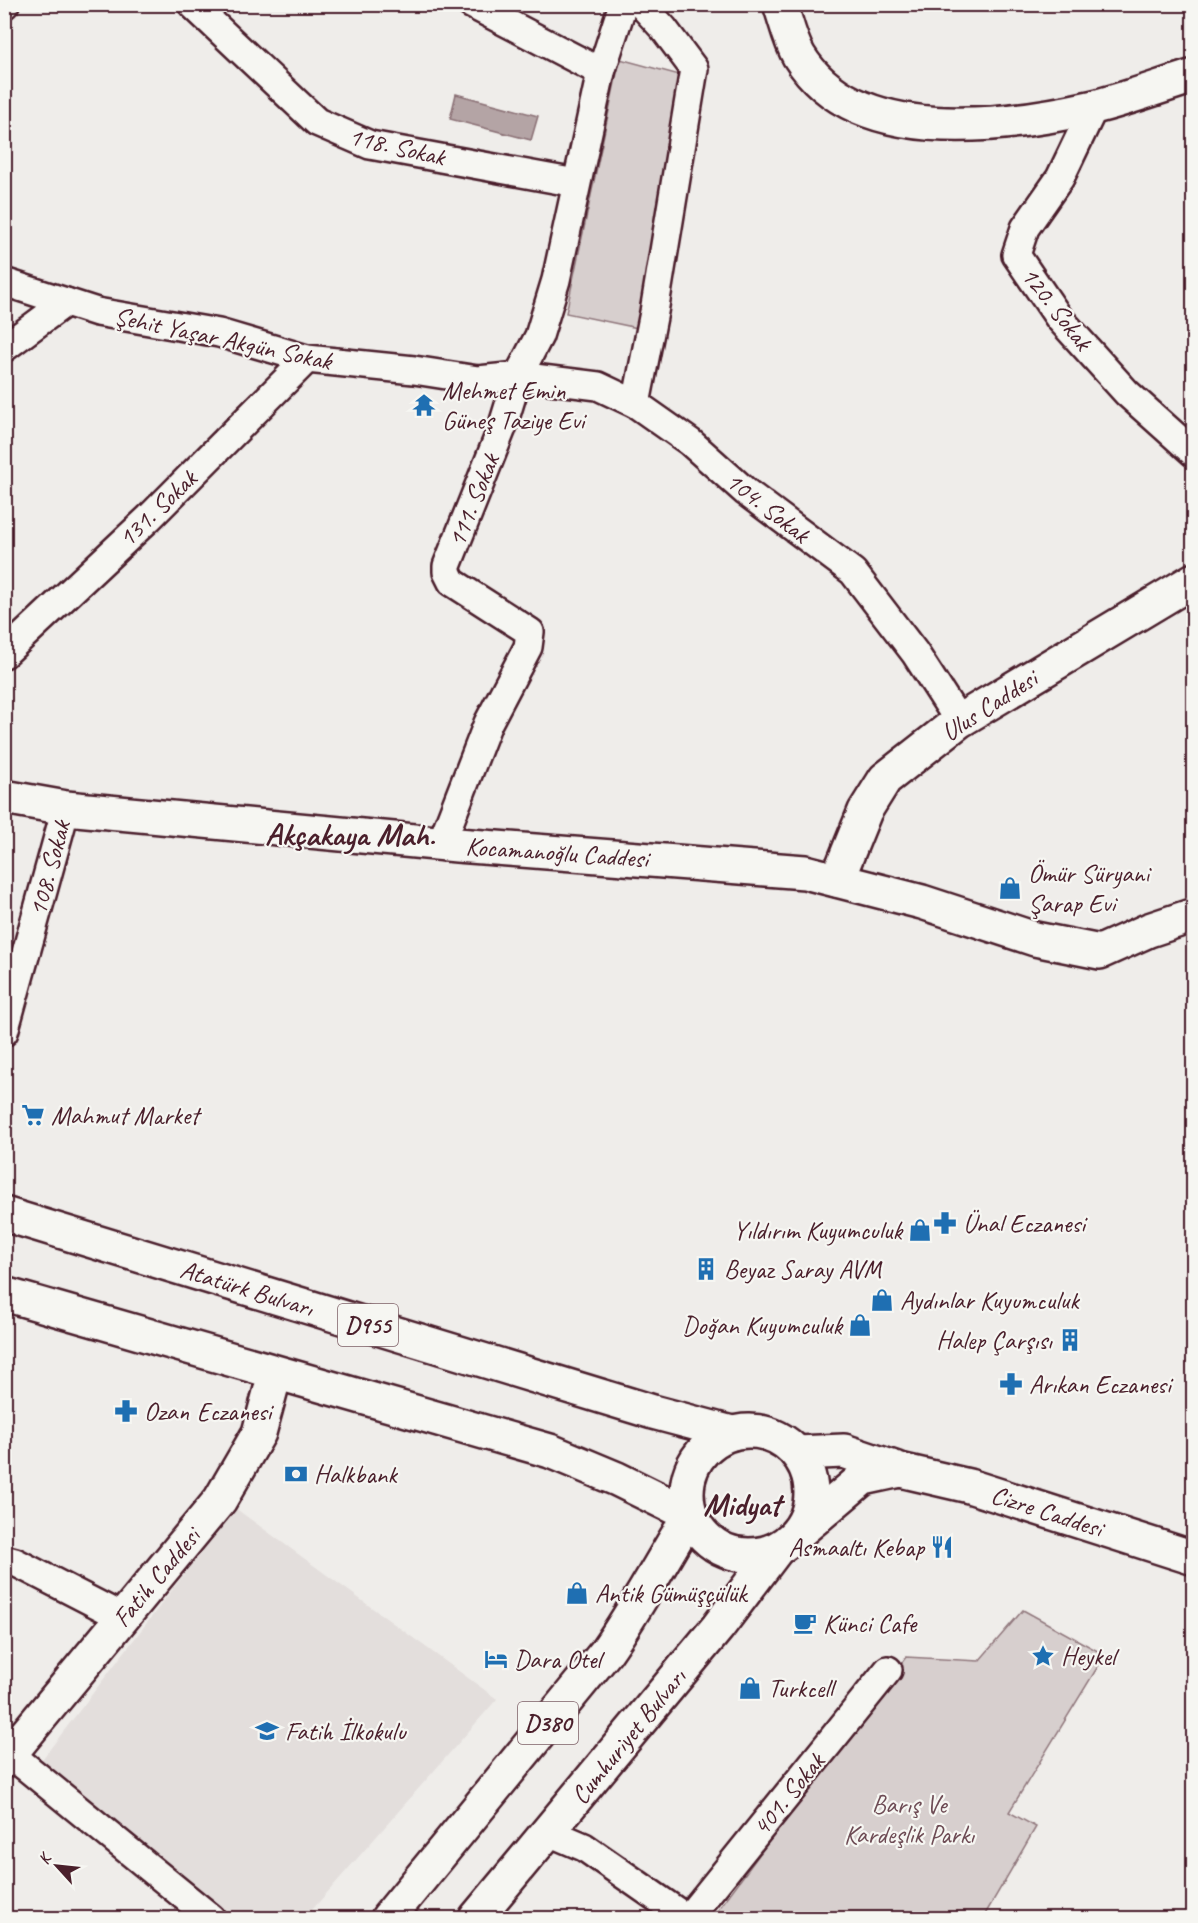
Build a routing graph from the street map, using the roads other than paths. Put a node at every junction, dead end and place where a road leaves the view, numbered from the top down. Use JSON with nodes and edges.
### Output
{"nodes":[{"id":1,"x":192,"y":4,"type":"edge"},
{"id":2,"x":471,"y":4,"type":"edge"},
{"id":3,"x":623,"y":4,"type":"edge"},
{"id":4,"x":641,"y":4,"type":"edge"},
{"id":5,"x":780,"y":4,"type":"edge"},
{"id":6,"x":601,"y":72,"type":"junction"},
{"id":7,"x":1194,"y":76,"type":"edge"},
{"id":8,"x":1094,"y":107,"type":"junction"},
{"id":9,"x":576,"y":183,"type":"junction"},
{"id":10,"x":4,"y":282,"type":"edge"},
{"id":11,"x":66,"y":302,"type":"junction"},
{"id":12,"x":4,"y":348,"type":"edge"},
{"id":13,"x":307,"y":359,"type":"junction"},
{"id":14,"x":518,"y":376,"type":"junction"},
{"id":15,"x":636,"y":404,"type":"junction"},
{"id":16,"x":1194,"y":453,"type":"edge"},
{"id":17,"x":1194,"y":580,"type":"edge"},
{"id":18,"x":4,"y":654,"type":"edge"},
{"id":19,"x":959,"y":721,"type":"junction"},
{"id":20,"x":4,"y":797,"type":"edge"},
{"id":21,"x":66,"y":808,"type":"junction"},
{"id":22,"x":441,"y":844,"type":"junction"},
{"id":23,"x":837,"y":880,"type":"junction"},
{"id":24,"x":1194,"y":915,"type":"edge"},
{"id":25,"x":4,"y":1032,"type":"edge"},
{"id":26,"x":4,"y":1214,"type":"edge"},
{"id":27,"x":4,"y":1294,"type":"edge"},
{"id":28,"x":275,"y":1374,"type":"junction"},
{"id":29,"x":732,"y":1433,"type":"junction"},
{"id":30,"x":797,"y":1453,"type":"junction"},
{"id":31,"x":900,"y":1470,"type":"junction"},
{"id":32,"x":626,"y":1483,"type":"junction"},
{"id":33,"x":690,"y":1515,"type":"junction"},
{"id":34,"x":785,"y":1543,"type":"junction"},
{"id":35,"x":1194,"y":1558,"type":"edge"},
{"id":36,"x":4,"y":1559,"type":"edge"},
{"id":37,"x":651,"y":1578,"type":"junction"},
{"id":38,"x":122,"y":1617,"type":"junction"},
{"id":39,"x":888,"y":1670,"type":"dead end"},
{"id":40,"x":7,"y":1757,"type":"edge"},
{"id":41,"x":549,"y":1832,"type":"junction"},
{"id":42,"x":209,"y":1918,"type":"edge"},
{"id":43,"x":388,"y":1918,"type":"edge"},
{"id":44,"x":476,"y":1918,"type":"edge"},
{"id":45,"x":687,"y":1918,"type":"edge"}],
"edges":[{"from":1,"to":9,"type":"street","name":"118. Sokak"},
{"from":2,"to":6,"type":"street"},
{"from":3,"to":6,"type":"street","name":"111. Sokak"},
{"from":4,"to":15,"type":"street"},
{"from":5,"to":8,"type":"main road"},
{"from":6,"to":9,"type":"street","name":"111. Sokak"},
{"from":7,"to":8,"type":"main road"},
{"from":8,"to":16,"type":"street","name":"120. Sokak"},
{"from":9,"to":14,"type":"street","name":"111. Sokak"},
{"from":10,"to":11,"type":"street","name":"Şehit Yaşar Akgün Sokak"},
{"from":11,"to":12,"type":"street"},
{"from":11,"to":13,"type":"street","name":"Şehit Yaşar Akgün Sokak"},
{"from":13,"to":14,"type":"street","name":"Şehit Yaşar Akgün Sokak"},
{"from":13,"to":18,"type":"street","name":"131. Sokak"},
{"from":14,"to":15,"type":"street","name":"104. Sokak"},
{"from":14,"to":22,"type":"street","name":"111. Sokak"},
{"from":15,"to":19,"type":"street","name":"104. Sokak"},
{"from":17,"to":19,"type":"main road","name":"Ulus Caddesi"},
{"from":19,"to":23,"type":"main road","name":"Ulus Caddesi"},
{"from":20,"to":21,"type":"main road","name":"Kocamanoğlu Caddesi"},
{"from":21,"to":22,"type":"main road","name":"Kocamanoğlu Caddesi"},
{"from":21,"to":25,"type":"street","name":"108. Sokak"},
{"from":22,"to":23,"type":"main road","name":"Kocamanoğlu Caddesi"},
{"from":23,"to":24,"type":"main road","name":"Kocamanoğlu Caddesi"},
{"from":26,"to":29,"type":"main road","name":"Atatürk Bulvarı","number":"D955"},
{"from":27,"to":28,"type":"main road"},
{"from":28,"to":32,"type":"main road"},
{"from":28,"to":38,"type":"main road","name":"Fatih Caddesi"},
{"from":29,"to":30,"type":"main road"},
{"from":29,"to":33,"type":"main road"},
{"from":30,"to":31,"type":"main road","name":"Cizre Caddesi"},
{"from":30,"to":34,"type":"main road"},
{"from":31,"to":34,"type":"main road"},
{"from":31,"to":35,"type":"main road","name":"Cizre Caddesi"},
{"from":32,"to":33,"type":"main road"},
{"from":32,"to":37,"type":"main road"},
{"from":33,"to":34,"type":"main road"},
{"from":33,"to":37,"type":"main road","number":"D380"},
{"from":34,"to":41,"type":"main road","name":"Cumhuriyet Bulvarı","number":"D380"},
{"from":36,"to":38,"type":"street"},
{"from":37,"to":43,"type":"main road","number":"D380"},
{"from":38,"to":40,"type":"main road","name":"Fatih Caddesi"},
{"from":39,"to":45,"type":"street","name":"401. Sokak"},
{"from":40,"to":42,"type":"street"},
{"from":41,"to":44,"type":"main road","name":"Cumhuriyet Bulvarı","number":"D380"},
{"from":41,"to":45,"type":"street"}]}
